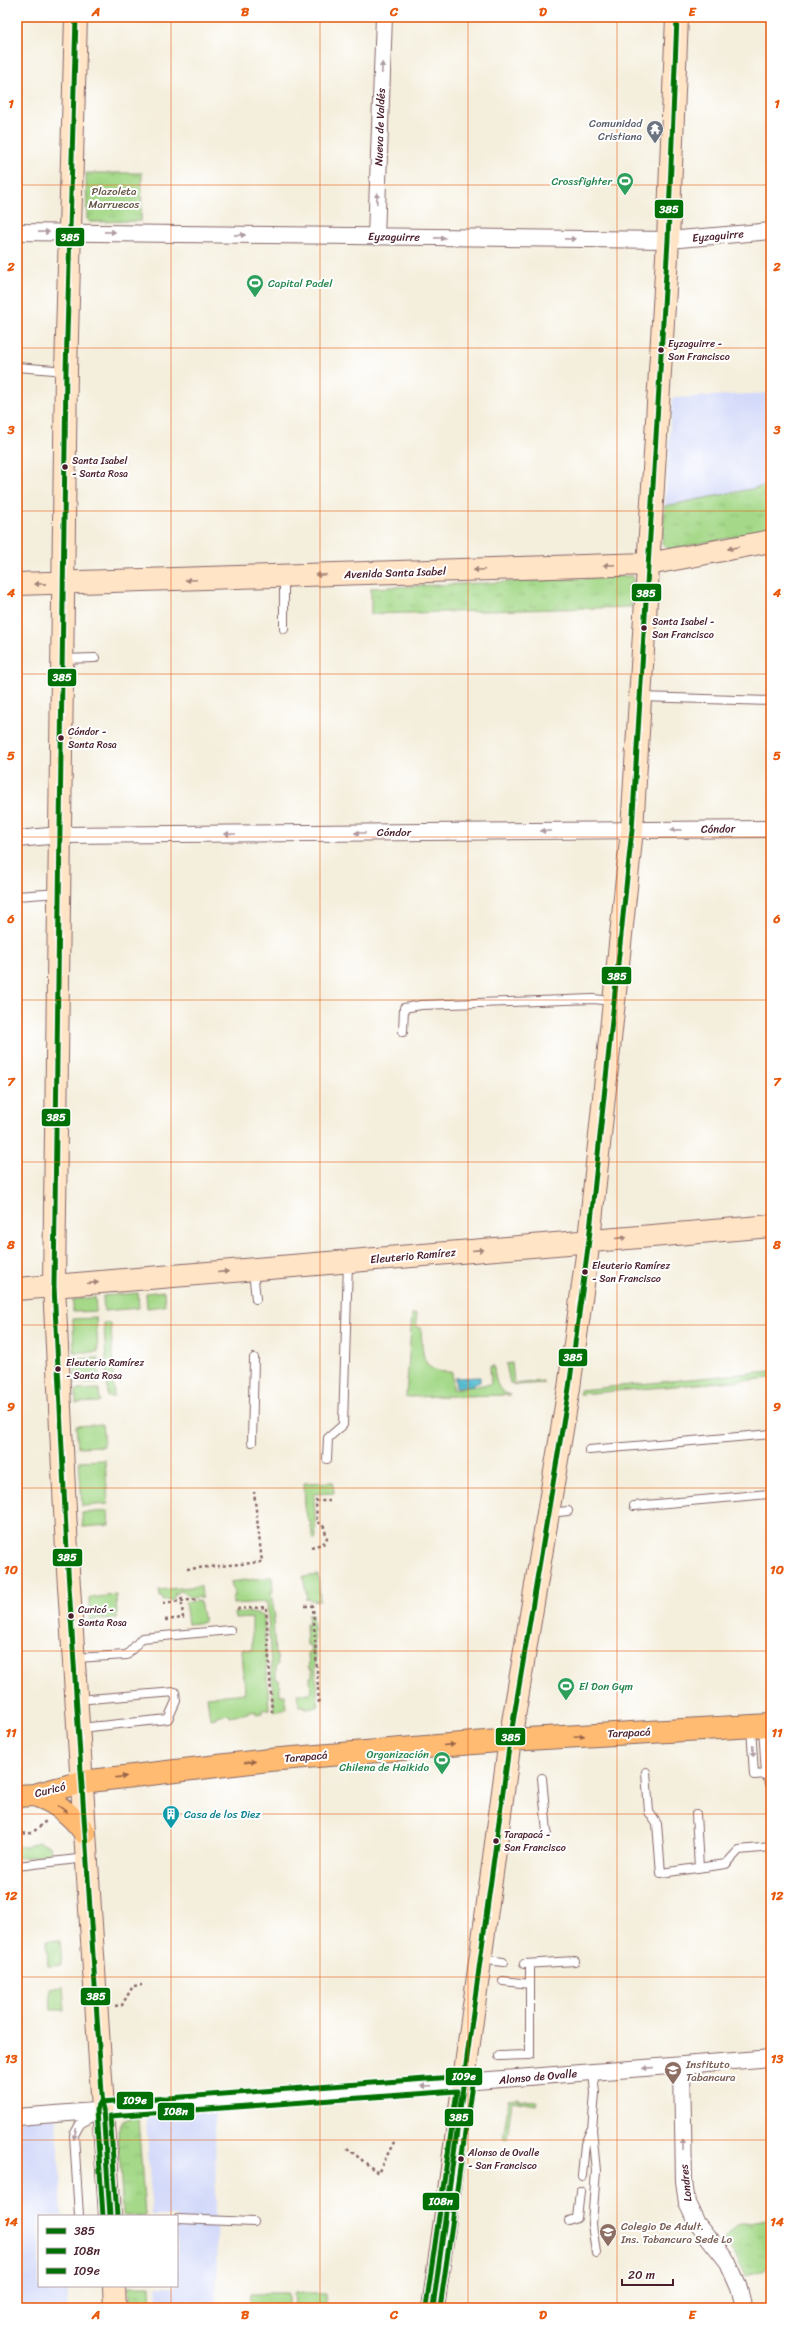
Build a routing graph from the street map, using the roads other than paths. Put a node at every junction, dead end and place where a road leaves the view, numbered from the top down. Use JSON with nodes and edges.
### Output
{"nodes":[{"id":1,"x":76,"y":17,"type":"edge"},
{"id":2,"x":384,"y":17,"type":"edge"},
{"id":3,"x":677,"y":17,"type":"edge"},
{"id":4,"x":771,"y":231,"type":"edge"},
{"id":5,"x":17,"y":232,"type":"edge"},
{"id":6,"x":71,"y":232,"type":"junction"},
{"id":7,"x":376,"y":237,"type":"junction"},
{"id":8,"x":668,"y":240,"type":"junction"},
{"id":9,"x":17,"y":367,"type":"edge"},
{"id":10,"x":66,"y":371,"type":"junction"},
{"id":11,"x":771,"y":541,"type":"edge"},
{"id":12,"x":648,"y":564,"type":"junction"},
{"id":13,"x":284,"y":576,"type":"junction"},
{"id":14,"x":17,"y":584,"type":"edge"},
{"id":15,"x":63,"y":584,"type":"junction"},
{"id":16,"x":284,"y":629,"type":"dead end"},
{"id":17,"x":95,"y":658,"type":"dead end"},
{"id":18,"x":62,"y":659,"type":"junction"},
{"id":19,"x":641,"y":696,"type":"junction"},
{"id":20,"x":771,"y":701,"type":"edge"},
{"id":21,"x":771,"y":829,"type":"edge"},
{"id":22,"x":632,"y":830,"type":"junction"},
{"id":23,"x":60,"y":835,"type":"junction"},
{"id":24,"x":17,"y":839,"type":"edge"},
{"id":25,"x":60,"y":892,"type":"junction"},
{"id":26,"x":17,"y":896,"type":"edge"},
{"id":27,"x":614,"y":1001,"type":"junction"},
{"id":28,"x":403,"y":1032,"type":"dead end"},
{"id":29,"x":771,"y":1226,"type":"edge"},
{"id":30,"x":589,"y":1240,"type":"junction"},
{"id":31,"x":348,"y":1262,"type":"junction"},
{"id":32,"x":253,"y":1270,"type":"junction"},
{"id":33,"x":54,"y":1286,"type":"junction"},
{"id":34,"x":17,"y":1289,"type":"edge"},
{"id":35,"x":256,"y":1299,"type":"dead end"},
{"id":36,"x":254,"y":1358,"type":"dead end"},
{"id":37,"x":771,"y":1434,"type":"edge"},
{"id":38,"x":252,"y":1442,"type":"dead end"},
{"id":39,"x":589,"y":1450,"type":"dead end"},
{"id":40,"x":328,"y":1459,"type":"dead end"},
{"id":41,"x":768,"y":1494,"type":"dead end"},
{"id":42,"x":634,"y":1506,"type":"dead end"},
{"id":43,"x":230,"y":1630,"type":"dead end"},
{"id":44,"x":74,"y":1658,"type":"junction"},
{"id":45,"x":77,"y":1700,"type":"junction"},
{"id":46,"x":762,"y":1726,"type":"edge"},
{"id":47,"x":79,"y":1728,"type":"junction"},
{"id":48,"x":510,"y":1740,"type":"junction"},
{"id":49,"x":646,"y":1772,"type":"dead end"},
{"id":50,"x":766,"y":1774,"type":"junction"},
{"id":51,"x":542,"y":1778,"type":"dead end"},
{"id":52,"x":82,"y":1782,"type":"junction"},
{"id":53,"x":771,"y":1786,"type":"edge"},
{"id":54,"x":25,"y":1795,"type":"edge"},
{"id":55,"x":696,"y":1814,"type":"dead end"},
{"id":56,"x":546,"y":1832,"type":"dead end"},
{"id":57,"x":85,"y":1833,"type":"junction"},
{"id":58,"x":771,"y":1847,"type":"edge"},
{"id":59,"x":86,"y":1858,"type":"junction"},
{"id":60,"x":17,"y":1866,"type":"edge"},
{"id":61,"x":699,"y":1868,"type":"junction"},
{"id":62,"x":480,"y":1959,"type":"junction"},
{"id":63,"x":575,"y":1961,"type":"dead end"},
{"id":64,"x":503,"y":1962,"type":"dead end"},
{"id":65,"x":503,"y":1980,"type":"dead end"},
{"id":66,"x":530,"y":1984,"type":"junction"},
{"id":67,"x":499,"y":2056,"type":"dead end"},
{"id":68,"x":771,"y":2058,"type":"edge"},
{"id":69,"x":682,"y":2066,"type":"junction"},
{"id":70,"x":593,"y":2073,"type":"junction"},
{"id":71,"x":465,"y":2083,"type":"junction"},
{"id":72,"x":103,"y":2110,"type":"junction"},
{"id":73,"x":17,"y":2118,"type":"edge"},
{"id":74,"x":592,"y":2130,"type":"junction"},
{"id":75,"x":582,"y":2176,"type":"dead end"},
{"id":76,"x":580,"y":2191,"type":"dead end"},
{"id":77,"x":78,"y":2215,"type":"edge"},
{"id":78,"x":110,"y":2215,"type":"edge"},
{"id":79,"x":178,"y":2219,"type":"edge"},
{"id":80,"x":569,"y":2221,"type":"dead end"},
{"id":81,"x":254,"y":2222,"type":"dead end"},
{"id":82,"x":596,"y":2253,"type":"dead end"},
{"id":83,"x":114,"y":2287,"type":"edge"},
{"id":84,"x":115,"y":2308,"type":"edge"},
{"id":85,"x":433,"y":2308,"type":"edge"},
{"id":86,"x":744,"y":2308,"type":"edge"}],
"edges":[{"from":1,"to":6,"type":"main road"},
{"from":7,"to":2,"type":"street","name":"Nueva de Valdés","one_way":true},
{"from":3,"to":8,"type":"main road"},
{"from":4,"to":8,"type":"street","name":"Eyzaguirre"},
{"from":5,"to":6,"type":"street","name":"Eyzaguirre","one_way":true},
{"from":6,"to":7,"type":"street","name":"Eyzaguirre","one_way":true},
{"from":6,"to":10,"type":"main road"},
{"from":7,"to":8,"type":"street","name":"Eyzaguirre","one_way":true},
{"from":8,"to":12,"type":"main road"},
{"from":9,"to":10,"type":"lane"},
{"from":10,"to":15,"type":"main road"},
{"from":11,"to":12,"type":"main road","name":"Avenida Santa Isabel","one_way":true},
{"from":12,"to":13,"type":"main road","name":"Avenida Santa Isabel","one_way":true},
{"from":12,"to":19,"type":"main road"},
{"from":13,"to":15,"type":"main road","name":"Avenida Santa Isabel","one_way":true},
{"from":13,"to":16,"type":"lane"},
{"from":15,"to":14,"type":"main road","name":"Avenida Santa Isabel","one_way":true},
{"from":15,"to":18,"type":"main road"},
{"from":17,"to":18,"type":"lane"},
{"from":18,"to":23,"type":"main road"},
{"from":19,"to":20,"type":"lane"},
{"from":19,"to":22,"type":"main road"},
{"from":21,"to":22,"type":"street","name":"Cóndor","one_way":true},
{"from":22,"to":23,"type":"street","name":"Cóndor","one_way":true},
{"from":22,"to":27,"type":"main road"},
{"from":23,"to":24,"type":"street","name":"Cóndor"},
{"from":23,"to":25,"type":"main road"},
{"from":25,"to":26,"type":"lane"},
{"from":25,"to":33,"type":"main road"},
{"from":27,"to":28,"type":"lane"},
{"from":27,"to":30,"type":"main road"},
{"from":30,"to":29,"type":"main road","name":"Eleuterio Ramírez","one_way":true},
{"from":31,"to":30,"type":"main road","name":"Eleuterio Ramírez","one_way":true},
{"from":30,"to":48,"type":"main road"},
{"from":31,"to":32,"type":"main road","name":"Eleuterio Ramírez"},
{"from":31,"to":40,"type":"lane"},
{"from":33,"to":32,"type":"main road","name":"Eleuterio Ramírez","one_way":true},
{"from":32,"to":35,"type":"lane"},
{"from":33,"to":34,"type":"main road","name":"Eleuterio Ramírez"},
{"from":33,"to":44,"type":"main road"},
{"from":36,"to":38,"type":"lane"},
{"from":37,"to":39,"type":"lane"},
{"from":41,"to":42,"type":"lane"},
{"from":43,"to":44,"type":"lane"},
{"from":44,"to":45,"type":"main road"},
{"from":45,"to":47,"type":"main road"},
{"from":45,"to":47,"type":"lane"},
{"from":48,"to":46,"type":"main road","name":"Tarapacá","one_way":true},
{"from":46,"to":50,"type":"lane"},
{"from":46,"to":50,"type":"lane","one_way":true},
{"from":47,"to":52,"type":"main road"},
{"from":52,"to":48,"type":"main road","name":"Tarapacá","one_way":true},
{"from":48,"to":62,"type":"main road"},
{"from":49,"to":61,"type":"lane"},
{"from":50,"to":53,"type":"lane"},
{"from":51,"to":56,"type":"lane"},
{"from":52,"to":54,"type":"main road","name":"Curicó"},
{"from":52,"to":57,"type":"main road"},
{"from":54,"to":57,"type":"main road","one_way":true},
{"from":55,"to":61,"type":"lane"},
{"from":57,"to":59,"type":"main road"},
{"from":58,"to":61,"type":"lane"},
{"from":59,"to":60,"type":"lane"},
{"from":59,"to":72,"type":"main road"},
{"from":62,"to":64,"type":"lane"},
{"from":62,"to":71,"type":"main road"},
{"from":63,"to":66,"type":"lane"},
{"from":65,"to":66,"type":"lane"},
{"from":66,"to":67,"type":"lane"},
{"from":68,"to":69,"type":"street","name":"Alonso de Ovalle"},
{"from":69,"to":70,"type":"street","name":"Alonso de Ovalle","one_way":true},
{"from":86,"to":69,"type":"street","name":"Londres","one_way":true},
{"from":70,"to":71,"type":"street","name":"Alonso de Ovalle"},
{"from":70,"to":74,"type":"lane"},
{"from":71,"to":72,"type":"street","name":"Alonso de Ovalle","one_way":true},
{"from":71,"to":85,"type":"main road"},
{"from":72,"to":73,"type":"street","name":"Alonso de Ovalle"},
{"from":72,"to":77,"type":"lane","one_way":true},
{"from":72,"to":78,"type":"main road"},
{"from":74,"to":75,"type":"lane"},
{"from":74,"to":82,"type":"lane"},
{"from":76,"to":80,"type":"lane"},
{"from":79,"to":81,"type":"lane"},
{"from":83,"to":84,"type":"main road"}]}
